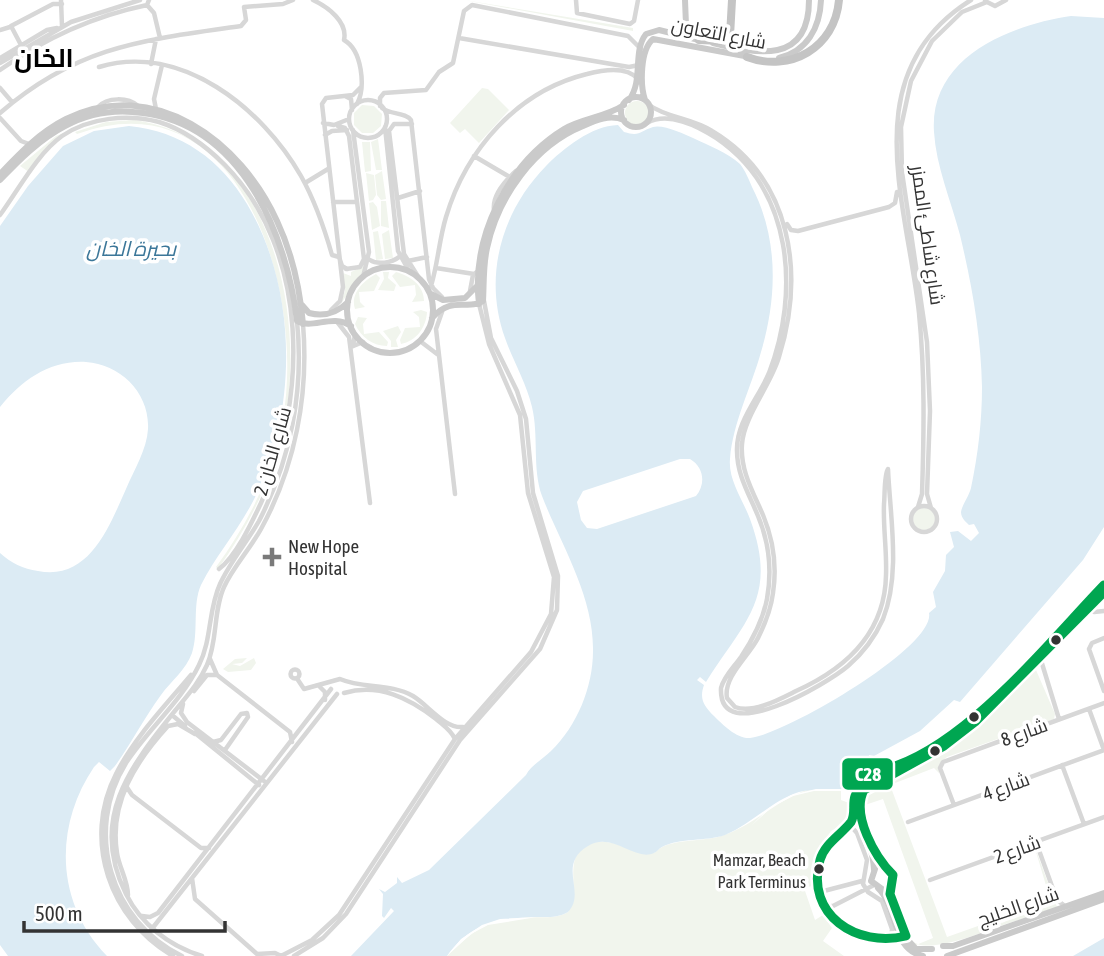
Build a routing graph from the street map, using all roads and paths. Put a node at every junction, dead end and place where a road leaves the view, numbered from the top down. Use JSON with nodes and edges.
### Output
{"nodes":[{"id":1,"x":140,"y":0,"type":"edge"},
{"id":2,"x":293,"y":0,"type":"edge"},
{"id":3,"x":313,"y":0,"type":"edge"},
{"id":4,"x":576,"y":0,"type":"edge"},
{"id":5,"x":638,"y":0,"type":"edge"},
{"id":6,"x":685,"y":0,"type":"edge"},
{"id":7,"x":732,"y":0,"type":"edge"},
{"id":8,"x":809,"y":0,"type":"edge"},
{"id":9,"x":821,"y":0,"type":"edge"},
{"id":10,"x":839,"y":0,"type":"edge"},
{"id":11,"x":971,"y":0,"type":"edge"},
{"id":12,"x":1006,"y":0,"type":"edge"},
{"id":13,"x":986,"y":1,"type":"edge"},
{"id":14,"x":61,"y":2,"type":"edge"},
{"id":15,"x":148,"y":2,"type":"edge"},
{"id":16,"x":64,"y":14,"type":"junction"},
{"id":17,"x":71,"y":22,"type":"junction"},
{"id":18,"x":10,"y":27,"type":"junction"},
{"id":19,"x":60,"y":27,"type":"junction"},
{"id":20,"x":0,"y":30,"type":"edge"},
{"id":21,"x":158,"y":38,"type":"junction"},
{"id":22,"x":459,"y":38,"type":"junction"},
{"id":23,"x":696,"y":39,"type":"junction"},
{"id":24,"x":21,"y":45,"type":"junction"},
{"id":25,"x":643,"y":46,"type":"junction"},
{"id":26,"x":747,"y":57,"type":"junction"},
{"id":27,"x":0,"y":61,"type":"edge"},
{"id":28,"x":156,"y":64,"type":"junction"},
{"id":29,"x":639,"y":64,"type":"junction"},
{"id":30,"x":594,"y":66,"type":"junction"},
{"id":31,"x":99,"y":67,"type":"dead end"},
{"id":32,"x":0,"y":70,"type":"edge"},
{"id":33,"x":638,"y":79,"type":"junction"},
{"id":34,"x":361,"y":87,"type":"junction"},
{"id":35,"x":0,"y":88,"type":"edge"},
{"id":36,"x":344,"y":96,"type":"junction"},
{"id":37,"x":154,"y":99,"type":"junction"},
{"id":38,"x":12,"y":102,"type":"junction"},
{"id":39,"x":626,"y":102,"type":"junction"},
{"id":40,"x":647,"y":103,"type":"junction"},
{"id":41,"x":357,"y":104,"type":"junction"},
{"id":42,"x":147,"y":107,"type":"junction"},
{"id":43,"x":381,"y":107,"type":"junction"},
{"id":44,"x":156,"y":109,"type":"junction"},
{"id":45,"x":352,"y":110,"type":"junction"},
{"id":46,"x":0,"y":116,"type":"edge"},
{"id":47,"x":399,"y":116,"type":"junction"},
{"id":48,"x":349,"y":118,"type":"junction"},
{"id":49,"x":624,"y":120,"type":"junction"},
{"id":50,"x":323,"y":122,"type":"junction"},
{"id":51,"x":647,"y":123,"type":"junction"},
{"id":52,"x":412,"y":124,"type":"junction"},
{"id":53,"x":336,"y":126,"type":"junction"},
{"id":54,"x":385,"y":126,"type":"junction"},
{"id":55,"x":194,"y":130,"type":"junction"},
{"id":56,"x":351,"y":130,"type":"junction"},
{"id":57,"x":325,"y":134,"type":"junction"},
{"id":58,"x":212,"y":137,"type":"junction"},
{"id":59,"x":384,"y":139,"type":"junction"},
{"id":60,"x":356,"y":142,"type":"junction"},
{"id":61,"x":30,"y":144,"type":"junction"},
{"id":62,"x":391,"y":148,"type":"junction"},
{"id":63,"x":20,"y":153,"type":"junction"},
{"id":64,"x":351,"y":155,"type":"junction"},
{"id":65,"x":474,"y":156,"type":"junction"},
{"id":66,"x":896,"y":163,"type":"junction"},
{"id":67,"x":522,"y":166,"type":"junction"},
{"id":68,"x":12,"y":168,"type":"junction"},
{"id":69,"x":329,"y":169,"type":"junction"},
{"id":70,"x":0,"y":174,"type":"edge"},
{"id":71,"x":507,"y":178,"type":"junction"},
{"id":72,"x":0,"y":180,"type":"edge"},
{"id":73,"x":305,"y":183,"type":"junction"},
{"id":74,"x":396,"y":191,"type":"junction"},
{"id":75,"x":419,"y":191,"type":"junction"},
{"id":76,"x":403,"y":194,"type":"junction"},
{"id":77,"x":397,"y":198,"type":"junction"},
{"id":78,"x":354,"y":201,"type":"junction"},
{"id":79,"x":333,"y":202,"type":"junction"},
{"id":80,"x":779,"y":205,"type":"junction"},
{"id":81,"x":495,"y":213,"type":"junction"},
{"id":82,"x":0,"y":215,"type":"edge"},
{"id":83,"x":401,"y":229,"type":"junction"},
{"id":84,"x":361,"y":238,"type":"junction"},
{"id":85,"x":397,"y":242,"type":"junction"},
{"id":86,"x":329,"y":243,"type":"junction"},
{"id":87,"x":369,"y":249,"type":"junction"},
{"id":88,"x":338,"y":250,"type":"junction"},
{"id":89,"x":339,"y":257,"type":"junction"},
{"id":90,"x":399,"y":257,"type":"junction"},
{"id":91,"x":427,"y":257,"type":"junction"},
{"id":92,"x":369,"y":260,"type":"junction"},
{"id":93,"x":408,"y":261,"type":"junction"},
{"id":94,"x":429,"y":265,"type":"junction"},
{"id":95,"x":436,"y":267,"type":"junction"},
{"id":96,"x":344,"y":269,"type":"junction"},
{"id":97,"x":409,"y":271,"type":"junction"},
{"id":98,"x":478,"y":275,"type":"junction"},
{"id":99,"x":363,"y":277,"type":"junction"},
{"id":100,"x":419,"y":278,"type":"junction"},
{"id":101,"x":434,"y":278,"type":"junction"},
{"id":102,"x":430,"y":289,"type":"junction"},
{"id":103,"x":300,"y":298,"type":"junction"},
{"id":104,"x":468,"y":300,"type":"junction"},
{"id":105,"x":348,"y":302,"type":"junction"},
{"id":106,"x":451,"y":302,"type":"junction"},
{"id":107,"x":481,"y":302,"type":"junction"},
{"id":108,"x":318,"y":317,"type":"junction"},
{"id":109,"x":432,"y":318,"type":"junction"},
{"id":110,"x":328,"y":320,"type":"junction"},
{"id":111,"x":300,"y":323,"type":"junction"},
{"id":112,"x":351,"y":326,"type":"junction"},
{"id":113,"x":355,"y":334,"type":"junction"},
{"id":114,"x":419,"y":341,"type":"junction"},
{"id":115,"x":363,"y":342,"type":"junction"},
{"id":116,"x":352,"y":347,"type":"junction"},
{"id":117,"x":440,"y":362,"type":"junction"},
{"id":118,"x":455,"y":494,"type":"dead end"},
{"id":119,"x":370,"y":503,"type":"dead end"},
{"id":120,"x":918,"y":507,"type":"junction"},
{"id":121,"x":931,"y":508,"type":"junction"},
{"id":122,"x":887,"y":512,"type":"junction"},
{"id":123,"x":219,"y":569,"type":"dead end"},
{"id":124,"x":224,"y":581,"type":"junction"},
{"id":125,"x":1104,"y":585,"type":"edge"},
{"id":126,"x":1104,"y":592,"type":"edge"},
{"id":127,"x":770,"y":597,"type":"junction"},
{"id":128,"x":1093,"y":604,"type":"junction"},
{"id":129,"x":1104,"y":611,"type":"edge"},
{"id":130,"x":1104,"y":638,"type":"edge"},
{"id":131,"x":1040,"y":656,"type":"junction"},
{"id":132,"x":209,"y":659,"type":"junction"},
{"id":133,"x":528,"y":661,"type":"junction"},
{"id":134,"x":198,"y":668,"type":"junction"},
{"id":135,"x":1028,"y":668,"type":"junction"},
{"id":136,"x":217,"y":675,"type":"junction"},
{"id":137,"x":1043,"y":675,"type":"junction"},
{"id":138,"x":333,"y":681,"type":"junction"},
{"id":139,"x":346,"y":684,"type":"junction"},
{"id":140,"x":320,"y":687,"type":"junction"},
{"id":141,"x":331,"y":689,"type":"junction"},
{"id":142,"x":1104,"y":691,"type":"edge"},
{"id":143,"x":344,"y":693,"type":"junction"},
{"id":144,"x":188,"y":694,"type":"junction"},
{"id":145,"x":337,"y":694,"type":"junction"},
{"id":146,"x":325,"y":701,"type":"junction"},
{"id":147,"x":1104,"y":703,"type":"edge"},
{"id":148,"x":1088,"y":709,"type":"junction"},
{"id":149,"x":172,"y":715,"type":"junction"},
{"id":150,"x":1059,"y":719,"type":"junction"},
{"id":151,"x":181,"y":722,"type":"junction"},
{"id":152,"x":164,"y":724,"type":"junction"},
{"id":153,"x":231,"y":727,"type":"junction"},
{"id":154,"x":463,"y":727,"type":"junction"},
{"id":155,"x":302,"y":731,"type":"junction"},
{"id":156,"x":236,"y":732,"type":"junction"},
{"id":157,"x":290,"y":732,"type":"junction"},
{"id":158,"x":195,"y":734,"type":"junction"},
{"id":159,"x":153,"y":737,"type":"junction"},
{"id":160,"x":455,"y":738,"type":"junction"},
{"id":161,"x":213,"y":742,"type":"junction"},
{"id":162,"x":292,"y":743,"type":"junction"},
{"id":163,"x":154,"y":744,"type":"junction"},
{"id":164,"x":1104,"y":750,"type":"edge"},
{"id":165,"x":225,"y":751,"type":"junction"},
{"id":166,"x":1062,"y":765,"type":"junction"},
{"id":167,"x":119,"y":768,"type":"junction"},
{"id":168,"x":129,"y":770,"type":"junction"},
{"id":169,"x":880,"y":771,"type":"junction"},
{"id":170,"x":268,"y":773,"type":"junction"},
{"id":171,"x":252,"y":776,"type":"junction"},
{"id":172,"x":867,"y":778,"type":"junction"},
{"id":173,"x":883,"y":780,"type":"junction"},
{"id":174,"x":263,"y":784,"type":"junction"},
{"id":175,"x":126,"y":785,"type":"junction"},
{"id":176,"x":872,"y":785,"type":"junction"},
{"id":177,"x":252,"y":793,"type":"junction"},
{"id":178,"x":132,"y":795,"type":"junction"},
{"id":179,"x":120,"y":802,"type":"junction"},
{"id":180,"x":954,"y":805,"type":"junction"},
{"id":181,"x":856,"y":813,"type":"junction"},
{"id":182,"x":1104,"y":817,"type":"edge"},
{"id":183,"x":908,"y":822,"type":"dead end"},
{"id":184,"x":849,"y":824,"type":"junction"},
{"id":185,"x":1084,"y":824,"type":"junction"},
{"id":186,"x":102,"y":832,"type":"junction"},
{"id":187,"x":105,"y":838,"type":"junction"},
{"id":188,"x":1035,"y":842,"type":"junction"},
{"id":189,"x":194,"y":843,"type":"junction"},
{"id":190,"x":209,"y":848,"type":"junction"},
{"id":191,"x":203,"y":857,"type":"junction"},
{"id":192,"x":108,"y":863,"type":"junction"},
{"id":193,"x":883,"y":867,"type":"junction"},
{"id":194,"x":874,"y":870,"type":"junction"},
{"id":195,"x":106,"y":871,"type":"junction"},
{"id":196,"x":192,"y":877,"type":"junction"},
{"id":197,"x":930,"y":880,"type":"dead end"},
{"id":198,"x":862,"y":881,"type":"junction"},
{"id":199,"x":186,"y":885,"type":"junction"},
{"id":200,"x":194,"y":885,"type":"junction"},
{"id":201,"x":890,"y":886,"type":"junction"},
{"id":202,"x":876,"y":887,"type":"junction"},
{"id":203,"x":865,"y":888,"type":"junction"},
{"id":204,"x":820,"y":892,"type":"junction"},
{"id":205,"x":1104,"y":893,"type":"edge"},
{"id":206,"x":128,"y":897,"type":"junction"},
{"id":207,"x":1104,"y":899,"type":"edge"},
{"id":208,"x":825,"y":906,"type":"junction"},
{"id":209,"x":1066,"y":906,"type":"junction"},
{"id":210,"x":139,"y":914,"type":"junction"},
{"id":211,"x":160,"y":918,"type":"junction"},
{"id":212,"x":149,"y":929,"type":"junction"},
{"id":213,"x":162,"y":937,"type":"junction"},
{"id":214,"x":903,"y":937,"type":"junction"},
{"id":215,"x":891,"y":940,"type":"junction"},
{"id":216,"x":943,"y":946,"type":"junction"},
{"id":217,"x":932,"y":953,"type":"edge"},
{"id":218,"x":173,"y":956,"type":"edge"},
{"id":219,"x":182,"y":956,"type":"edge"},
{"id":220,"x":202,"y":956,"type":"edge"},
{"id":221,"x":281,"y":956,"type":"edge"},
{"id":222,"x":294,"y":956,"type":"edge"},
{"id":223,"x":923,"y":956,"type":"edge"},
{"id":224,"x":947,"y":956,"type":"edge"}],
"edges":[{"from":1,"to":17,"type":"street"},
{"from":2,"to":21,"type":"street"},
{"from":3,"to":34,"type":"street"},
{"from":4,"to":5,"type":"street"},
{"from":6,"to":23,"type":"main road"},
{"from":7,"to":23,"type":"highway"},
{"from":8,"to":23,"type":"main road","name":"شارع التعاون"},
{"from":9,"to":26,"type":"main road","name":"شارع التعاون"},
{"from":10,"to":26,"type":"highway"},
{"from":11,"to":66,"type":"street","name":"شارع شاطئ الممزر"},
{"from":12,"to":13,"type":"street","name":"شارع شاطئ الممزر"},
{"from":13,"to":121,"type":"street","name":"شارع شاطئ الممزر"},
{"from":14,"to":16,"type":"street"},
{"from":14,"to":18,"type":"street"},
{"from":15,"to":21,"type":"street"},
{"from":15,"to":32,"type":"street"},
{"from":16,"to":17,"type":"street"},
{"from":16,"to":19,"type":"street"},
{"from":17,"to":19,"type":"street"},
{"from":18,"to":20,"type":"street"},
{"from":18,"to":24,"type":"street"},
{"from":19,"to":24,"type":"street"},
{"from":19,"to":27,"type":"street"},
{"from":21,"to":28,"type":"street"},
{"from":21,"to":38,"type":"street"},
{"from":22,"to":25,"type":"street"},
{"from":22,"to":30,"type":"street"},
{"from":22,"to":43,"type":"street"},
{"from":23,"to":25,"type":"main road","name":"شارع التعاون"},
{"from":24,"to":27,"type":"street"},
{"from":25,"to":26,"type":"main road","name":"شارع التعاون"},
{"from":25,"to":29,"type":"main road"},
{"from":25,"to":40,"type":"main road"},
{"from":28,"to":31,"type":"street"},
{"from":28,"to":37,"type":"street"},
{"from":28,"to":73,"type":"street"},
{"from":29,"to":30,"type":"street"},
{"from":29,"to":33,"type":"main road"},
{"from":30,"to":33,"type":"street"},
{"from":30,"to":65,"type":"street"},
{"from":33,"to":39,"type":"main road"},
{"from":34,"to":36,"type":"street"},
{"from":34,"to":41,"type":"street"},
{"from":35,"to":38,"type":"street"},
{"from":36,"to":45,"type":"street"},
{"from":36,"to":50,"type":"street"},
{"from":37,"to":42,"type":"street"},
{"from":37,"to":44,"type":"street"},
{"from":38,"to":46,"type":"street"},
{"from":39,"to":40,"type":"main road"},
{"from":39,"to":49,"type":"main road"},
{"from":39,"to":67,"type":"main road"},
{"from":40,"to":51,"type":"main road"},
{"from":40,"to":80,"type":"street"},
{"from":41,"to":43,"type":"street"},
{"from":41,"to":45,"type":"street"},
{"from":42,"to":44,"type":"main road","name":"شارع الخان 2"},
{"from":42,"to":61,"type":"main road","name":"شارع الخان 2"},
{"from":43,"to":47,"type":"street"},
{"from":43,"to":54,"type":"street"},
{"from":44,"to":58,"type":"main road","name":"شارع الخان 2"},
{"from":45,"to":48,"type":"street"},
{"from":46,"to":61,"type":"street"},
{"from":47,"to":52,"type":"street"},
{"from":47,"to":54,"type":"street"},
{"from":48,"to":53,"type":"street"},
{"from":48,"to":56,"type":"street"},
{"from":49,"to":51,"type":"main road"},
{"from":49,"to":98,"type":"main road"},
{"from":50,"to":53,"type":"street"},
{"from":50,"to":57,"type":"street"},
{"from":51,"to":127,"type":"street"},
{"from":52,"to":62,"type":"street"},
{"from":52,"to":75,"type":"street"},
{"from":53,"to":56,"type":"street"},
{"from":53,"to":57,"type":"street"},
{"from":54,"to":56,"type":"street"},
{"from":54,"to":59,"type":"street"},
{"from":55,"to":58,"type":"main road"},
{"from":55,"to":68,"type":"main road","name":"شارع الخان 2"},
{"from":55,"to":111,"type":"main road","name":"شارع الخان 2"},
{"from":56,"to":57,"type":"street"},
{"from":56,"to":60,"type":"street"},
{"from":56,"to":64,"type":"street"},
{"from":57,"to":69,"type":"street"},
{"from":58,"to":103,"type":"main road","name":"شارع الخان 2"},
{"from":59,"to":62,"type":"street"},
{"from":59,"to":85,"type":"street"},
{"from":60,"to":64,"type":"street"},
{"from":60,"to":87,"type":"street"},
{"from":61,"to":63,"type":"main road","name":"شارع الخان 2"},
{"from":62,"to":74,"type":"street"},
{"from":63,"to":68,"type":"main road"},
{"from":63,"to":70,"type":"main road","name":"شارع الخان 2"},
{"from":64,"to":78,"type":"street"},
{"from":65,"to":71,"type":"street"},
{"from":65,"to":95,"type":"street"},
{"from":66,"to":80,"type":"street"},
{"from":66,"to":120,"type":"street","name":"شارع شاطئ الممزر"},
{"from":67,"to":71,"type":"street"},
{"from":67,"to":81,"type":"main road"},
{"from":68,"to":72,"type":"main road","name":"شارع الخان 2"},
{"from":69,"to":73,"type":"street"},
{"from":69,"to":79,"type":"street"},
{"from":71,"to":81,"type":"street"},
{"from":73,"to":86,"type":"street"},
{"from":74,"to":76,"type":"street"},
{"from":74,"to":77,"type":"street"},
{"from":75,"to":76,"type":"street"},
{"from":75,"to":91,"type":"street"},
{"from":76,"to":77,"type":"street"},
{"from":77,"to":83,"type":"street"},
{"from":78,"to":79,"type":"street"},
{"from":78,"to":84,"type":"street"},
{"from":79,"to":88,"type":"street"},
{"from":80,"to":127,"type":"street"},
{"from":81,"to":98,"type":"main road"},
{"from":82,"to":123,"type":"street"},
{"from":83,"to":85,"type":"street"},
{"from":83,"to":93,"type":"street"},
{"from":84,"to":87,"type":"street"},
{"from":84,"to":96,"type":"street"},
{"from":85,"to":90,"type":"street"},
{"from":86,"to":88,"type":"street"},
{"from":86,"to":89,"type":"street"},
{"from":87,"to":92,"type":"street"},
{"from":88,"to":89,"type":"street"},
{"from":89,"to":96,"type":"street"},
{"from":90,"to":92,"type":"street"},
{"from":90,"to":97,"type":"street"},
{"from":91,"to":93,"type":"street"},
{"from":91,"to":94,"type":"street"},
{"from":92,"to":99,"type":"street"},
{"from":93,"to":100,"type":"street"},
{"from":94,"to":95,"type":"street"},
{"from":94,"to":102,"type":"street"},
{"from":95,"to":98,"type":"street"},
{"from":95,"to":101,"type":"street"},
{"from":96,"to":108,"type":"street"},
{"from":97,"to":99,"type":"main road"},
{"from":97,"to":100,"type":"main road"},
{"from":98,"to":101,"type":"street"},
{"from":98,"to":104,"type":"main road"},
{"from":98,"to":107,"type":"main road"},
{"from":99,"to":105,"type":"main road"},
{"from":100,"to":102,"type":"main road"},
{"from":101,"to":102,"type":"street"},
{"from":102,"to":106,"type":"main road"},
{"from":102,"to":109,"type":"main road"},
{"from":103,"to":108,"type":"main road"},
{"from":103,"to":111,"type":"main road","name":"شارع الخان 2"},
{"from":104,"to":106,"type":"main road"},
{"from":104,"to":107,"type":"main road"},
{"from":105,"to":108,"type":"main road"},
{"from":105,"to":112,"type":"main road"},
{"from":106,"to":109,"type":"main road"},
{"from":106,"to":117,"type":"street"},
{"from":107,"to":133,"type":"street"},
{"from":108,"to":110,"type":"main road"},
{"from":108,"to":111,"type":"main road"},
{"from":109,"to":114,"type":"main road"},
{"from":110,"to":112,"type":"main road"},
{"from":110,"to":116,"type":"street"},
{"from":111,"to":124,"type":"street","name":"شارع الخان 2"},
{"from":112,"to":113,"type":"main road"},
{"from":113,"to":115,"type":"main road"},
{"from":113,"to":116,"type":"street"},
{"from":114,"to":115,"type":"main road"},
{"from":114,"to":117,"type":"street"},
{"from":115,"to":116,"type":"street"},
{"from":116,"to":119,"type":"street"},
{"from":117,"to":118,"type":"street"},
{"from":120,"to":121,"type":"street"},
{"from":120,"to":121,"type":"street"},
{"from":122,"to":122,"type":"street"},
{"from":122,"to":127,"type":"street"},
{"from":124,"to":132,"type":"street","name":"شارع الخان 2"},
{"from":124,"to":134,"type":"street","name":"شارع الخان 2"},
{"from":125,"to":169,"type":"main road"},
{"from":126,"to":128,"type":"main road"},
{"from":128,"to":129,"type":"street"},
{"from":128,"to":131,"type":"main road"},
{"from":130,"to":142,"type":"street"},
{"from":131,"to":135,"type":"main road"},
{"from":131,"to":137,"type":"street"},
{"from":132,"to":136,"type":"street"},
{"from":132,"to":144,"type":"street","name":"شارع الخان 2"},
{"from":133,"to":154,"type":"street"},
{"from":133,"to":222,"type":"street"},
{"from":134,"to":167,"type":"street"},
{"from":134,"to":168,"type":"street","name":"شارع الخان 2"},
{"from":135,"to":137,"type":"street"},
{"from":135,"to":173,"type":"main road"},
{"from":136,"to":144,"type":"street"},
{"from":136,"to":157,"type":"street"},
{"from":137,"to":150,"type":"street"},
{"from":138,"to":139,"type":"street"},
{"from":138,"to":140,"type":"street"},
{"from":138,"to":141,"type":"street"},
{"from":139,"to":143,"type":"street"},
{"from":139,"to":154,"type":"street"},
{"from":140,"to":141,"type":"street"},
{"from":140,"to":146,"type":"street"},
{"from":141,"to":145,"type":"street"},
{"from":141,"to":146,"type":"street"},
{"from":143,"to":145,"type":"street"},
{"from":143,"to":160,"type":"street"},
{"from":144,"to":149,"type":"street","name":"شارع الخان 2"},
{"from":144,"to":161,"type":"street"},
{"from":145,"to":174,"type":"street"},
{"from":146,"to":155,"type":"street"},
{"from":147,"to":148,"type":"street","name":"شارع 8"},
{"from":148,"to":150,"type":"street","name":"شارع 8"},
{"from":148,"to":164,"type":"street"},
{"from":149,"to":151,"type":"street"},
{"from":149,"to":152,"type":"street","name":"شارع الخان 2"},
{"from":150,"to":180,"type":"street","name":"شارع 8"},
{"from":151,"to":152,"type":"street"},
{"from":151,"to":158,"type":"street"},
{"from":152,"to":159,"type":"street","name":"شارع الخان 2"},
{"from":153,"to":156,"type":"street"},
{"from":153,"to":156,"type":"street"},
{"from":153,"to":161,"type":"street"},
{"from":154,"to":160,"type":"street"},
{"from":155,"to":157,"type":"street"},
{"from":155,"to":162,"type":"street"},
{"from":156,"to":165,"type":"street"},
{"from":157,"to":162,"type":"street"},
{"from":158,"to":163,"type":"street"},
{"from":158,"to":171,"type":"street"},
{"from":159,"to":163,"type":"street"},
{"from":159,"to":168,"type":"street","name":"شارع الخان 2"},
{"from":160,"to":221,"type":"street"},
{"from":161,"to":165,"type":"street"},
{"from":162,"to":170,"type":"street"},
{"from":163,"to":168,"type":"street"},
{"from":164,"to":166,"type":"street","name":"شارع 4"},
{"from":165,"to":171,"type":"street"},
{"from":166,"to":180,"type":"street","name":"شارع 4"},
{"from":166,"to":185,"type":"street"},
{"from":167,"to":168,"type":"street"},
{"from":167,"to":186,"type":"street"},
{"from":168,"to":175,"type":"street"},
{"from":168,"to":187,"type":"street","name":"شارع الخان 2"},
{"from":168,"to":206,"type":"street","name":"شارع الخان 2"},
{"from":169,"to":172,"type":"main road"},
{"from":169,"to":173,"type":"main road"},
{"from":170,"to":171,"type":"street"},
{"from":170,"to":174,"type":"street"},
{"from":171,"to":174,"type":"street"},
{"from":171,"to":177,"type":"street"},
{"from":172,"to":176,"type":"main road"},
{"from":172,"to":181,"type":"main road"},
{"from":173,"to":176,"type":"main road"},
{"from":174,"to":177,"type":"street"},
{"from":174,"to":196,"type":"street"},
{"from":175,"to":178,"type":"street"},
{"from":175,"to":179,"type":"street"},
{"from":176,"to":193,"type":"main road"},
{"from":177,"to":190,"type":"street"},
{"from":178,"to":179,"type":"street"},
{"from":178,"to":189,"type":"street"},
{"from":179,"to":206,"type":"street"},
{"from":180,"to":183,"type":"street","name":"شارع 4"},
{"from":181,"to":184,"type":"street"},
{"from":181,"to":194,"type":"main road"},
{"from":182,"to":185,"type":"street","name":"شارع 2"},
{"from":184,"to":198,"type":"street"},
{"from":184,"to":204,"type":"street"},
{"from":185,"to":188,"type":"street","name":"شارع 2"},
{"from":186,"to":187,"type":"street"},
{"from":186,"to":195,"type":"street"},
{"from":187,"to":192,"type":"street","name":"شارع الخان 2"},
{"from":188,"to":197,"type":"street","name":"شارع 2"},
{"from":188,"to":209,"type":"street"},
{"from":189,"to":190,"type":"street"},
{"from":189,"to":191,"type":"street"},
{"from":190,"to":191,"type":"street"},
{"from":191,"to":210,"type":"street"},
{"from":192,"to":195,"type":"street"},
{"from":192,"to":212,"type":"street","name":"شارع الخان 2"},
{"from":193,"to":194,"type":"main road"},
{"from":193,"to":201,"type":"main road"},
{"from":194,"to":202,"type":"main road"},
{"from":195,"to":218,"type":"street"},
{"from":196,"to":199,"type":"street"},
{"from":196,"to":200,"type":"street"},
{"from":198,"to":203,"type":"street"},
{"from":198,"to":204,"type":"street"},
{"from":199,"to":200,"type":"street"},
{"from":199,"to":211,"type":"street"},
{"from":200,"to":221,"type":"street"},
{"from":201,"to":202,"type":"main road"},
{"from":201,"to":214,"type":"main road"},
{"from":202,"to":203,"type":"street"},
{"from":202,"to":214,"type":"main road"},
{"from":203,"to":208,"type":"street"},
{"from":203,"to":215,"type":"street"},
{"from":204,"to":208,"type":"street"},
{"from":205,"to":209,"type":"main road","name":"شارع الخليج"},
{"from":206,"to":210,"type":"street","name":"شارع الخان 2"},
{"from":207,"to":224,"type":"main road","name":"شارع الخليج"},
{"from":208,"to":215,"type":"street"},
{"from":209,"to":216,"type":"main road","name":"شارع الخليج"},
{"from":210,"to":212,"type":"street","name":"شارع الخان 2"},
{"from":211,"to":212,"type":"street"},
{"from":211,"to":213,"type":"street"},
{"from":212,"to":213,"type":"street","name":"شارع الخان 2"},
{"from":212,"to":219,"type":"street","name":"شارع الخان 2"},
{"from":213,"to":220,"type":"street","name":"شارع الخان 2"},
{"from":214,"to":215,"type":"street"},
{"from":214,"to":217,"type":"main road"},
{"from":214,"to":223,"type":"main road"},
{"from":216,"to":217,"type":"main road","name":"شارع الخليج"},
{"from":216,"to":224,"type":"main road"}]}
